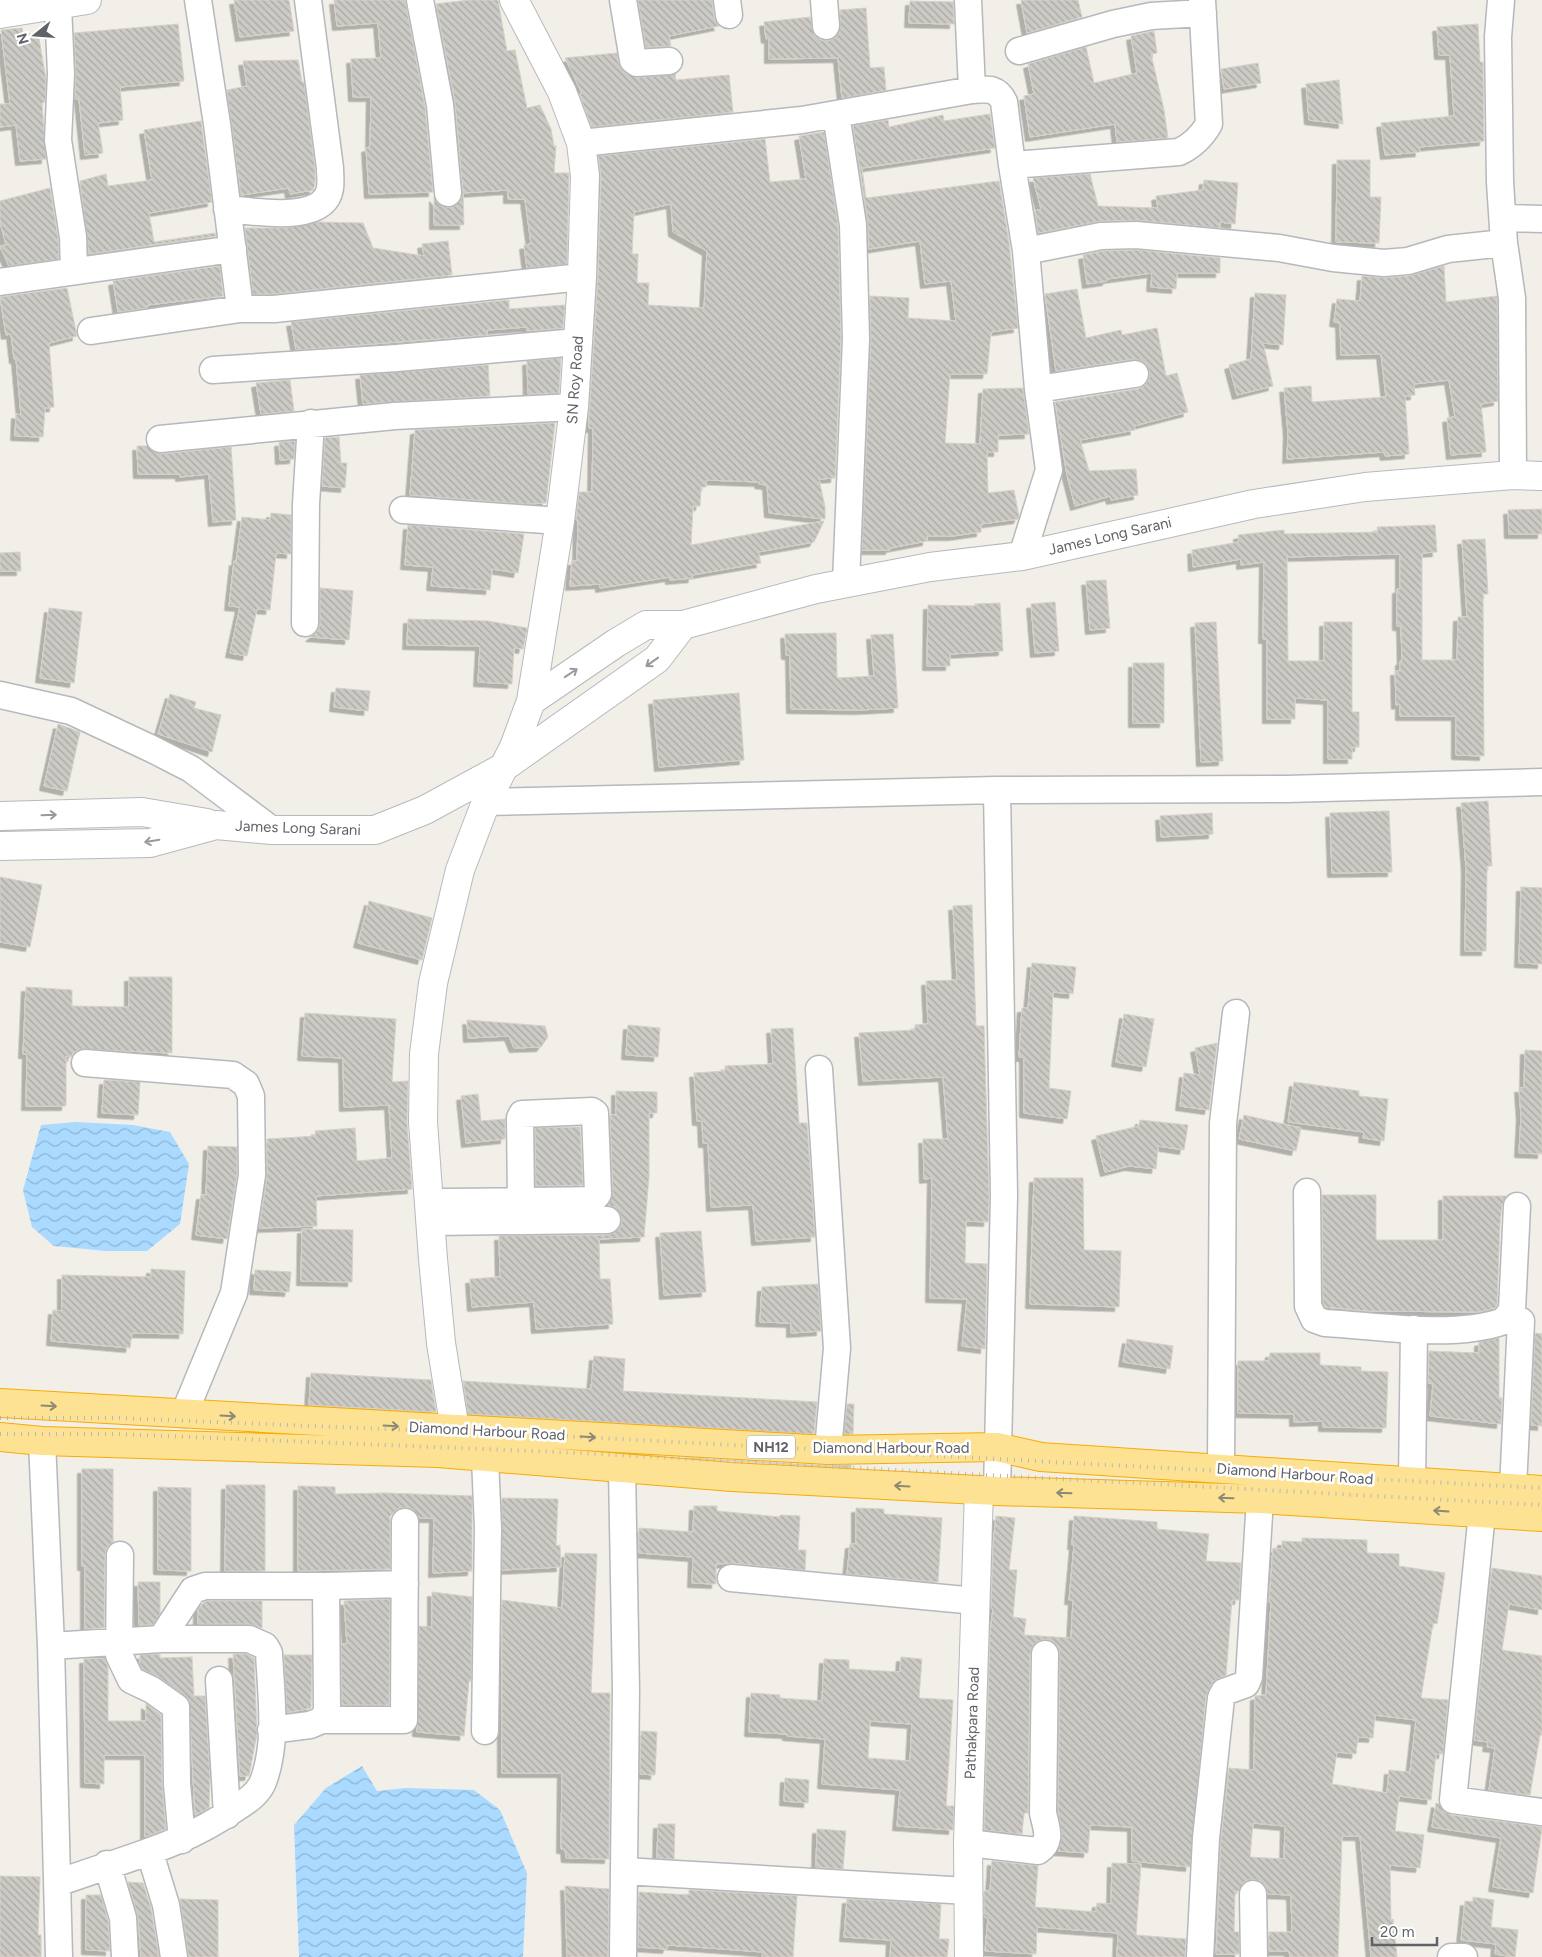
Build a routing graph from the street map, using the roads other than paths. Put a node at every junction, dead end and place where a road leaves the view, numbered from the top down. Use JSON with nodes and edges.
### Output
{"nodes":[{"id":1,"x":88,"y":0,"type":"edge"},
{"id":2,"x":198,"y":0,"type":"edge"},
{"id":3,"x":308,"y":0,"type":"edge"},
{"id":4,"x":420,"y":0,"type":"edge"},
{"id":5,"x":514,"y":0,"type":"edge"},
{"id":6,"x":623,"y":0,"type":"edge"},
{"id":7,"x":824,"y":0,"type":"edge"},
{"id":8,"x":968,"y":0,"type":"edge"},
{"id":9,"x":1501,"y":0,"type":"edge"},
{"id":10,"x":58,"y":5,"type":"junction"},
{"id":11,"x":1203,"y":6,"type":"edge"},
{"id":12,"x":0,"y":14,"type":"edge"},
{"id":13,"x":826,"y":26,"type":"dead end"},
{"id":14,"x":1019,"y":51,"type":"dead end"},
{"id":15,"x":670,"y":61,"type":"dead end"},
{"id":16,"x":972,"y":90,"type":"junction"},
{"id":17,"x":836,"y":114,"type":"junction"},
{"id":18,"x":581,"y":143,"type":"junction"},
{"id":19,"x":1012,"y":166,"type":"junction"},
{"id":20,"x":448,"y":193,"type":"dead end"},
{"id":21,"x":227,"y":208,"type":"junction"},
{"id":22,"x":1542,"y":219,"type":"edge"},
{"id":23,"x":1503,"y":230,"type":"junction"},
{"id":24,"x":233,"y":249,"type":"junction"},
{"id":25,"x":1026,"y":251,"type":"junction"},
{"id":26,"x":74,"y":271,"type":"junction"},
{"id":27,"x":582,"y":277,"type":"junction"},
{"id":28,"x":0,"y":282,"type":"edge"},
{"id":29,"x":240,"y":309,"type":"junction"},
{"id":30,"x":91,"y":331,"type":"dead end"},
{"id":31,"x":577,"y":342,"type":"junction"},
{"id":32,"x":212,"y":370,"type":"dead end"},
{"id":33,"x":1135,"y":374,"type":"dead end"},
{"id":34,"x":1038,"y":389,"type":"junction"},
{"id":35,"x":574,"y":407,"type":"junction"},
{"id":36,"x":312,"y":423,"type":"junction"},
{"id":37,"x":160,"y":439,"type":"dead end"},
{"id":38,"x":1513,"y":475,"type":"junction"},
{"id":39,"x":1542,"y":476,"type":"edge"},
{"id":40,"x":403,"y":510,"type":"dead end"},
{"id":41,"x":560,"y":521,"type":"junction"},
{"id":42,"x":1022,"y":556,"type":"junction"},
{"id":43,"x":846,"y":583,"type":"junction"},
{"id":44,"x":305,"y":623,"type":"dead end"},
{"id":45,"x":683,"y":625,"type":"junction"},
{"id":46,"x":0,"y":695,"type":"edge"},
{"id":47,"x":531,"y":701,"type":"junction"},
{"id":48,"x":504,"y":767,"type":"junction"},
{"id":49,"x":1542,"y":782,"type":"edge"},
{"id":50,"x":997,"y":790,"type":"junction"},
{"id":51,"x":486,"y":802,"type":"junction"},
{"id":52,"x":0,"y":816,"type":"edge"},
{"id":53,"x":216,"y":825,"type":"junction"},
{"id":54,"x":272,"y":830,"type":"junction"},
{"id":55,"x":0,"y":846,"type":"edge"},
{"id":56,"x":1236,"y":1013,"type":"dead end"},
{"id":57,"x":85,"y":1064,"type":"dead end"},
{"id":58,"x":819,"y":1069,"type":"dead end"},
{"id":59,"x":1307,"y":1192,"type":"dead end"},
{"id":60,"x":521,"y":1201,"type":"dead end"},
{"id":61,"x":1517,"y":1206,"type":"dead end"},
{"id":62,"x":431,"y":1212,"type":"junction"},
{"id":63,"x":607,"y":1220,"type":"dead end"},
{"id":64,"x":1521,"y":1321,"type":"dead end"},
{"id":65,"x":1414,"y":1329,"type":"junction"},
{"id":66,"x":0,"y":1403,"type":"edge"},
{"id":67,"x":184,"y":1414,"type":"junction"},
{"id":68,"x":455,"y":1430,"type":"junction"},
{"id":69,"x":0,"y":1437,"type":"edge"},
{"id":70,"x":42,"y":1441,"type":"junction"},
{"id":71,"x":997,"y":1447,"type":"junction"},
{"id":72,"x":828,"y":1450,"type":"junction"},
{"id":73,"x":485,"y":1458,"type":"junction"},
{"id":74,"x":622,"y":1469,"type":"junction"},
{"id":75,"x":1221,"y":1469,"type":"junction"},
{"id":76,"x":1412,"y":1482,"type":"junction"},
{"id":77,"x":1513,"y":1488,"type":"junction"},
{"id":78,"x":988,"y":1490,"type":"junction"},
{"id":79,"x":1542,"y":1490,"type":"edge"},
{"id":80,"x":1260,"y":1499,"type":"junction"},
{"id":81,"x":1482,"y":1513,"type":"junction"},
{"id":82,"x":1542,"y":1517,"type":"edge"},
{"id":83,"x":405,"y":1522,"type":"dead end"},
{"id":84,"x":120,"y":1555,"type":"dead end"},
{"id":85,"x":731,"y":1578,"type":"dead end"},
{"id":86,"x":404,"y":1584,"type":"junction"},
{"id":87,"x":326,"y":1586,"type":"junction"},
{"id":88,"x":976,"y":1601,"type":"junction"},
{"id":89,"x":162,"y":1639,"type":"junction"},
{"id":90,"x":118,"y":1642,"type":"junction"},
{"id":91,"x":51,"y":1646,"type":"junction"},
{"id":92,"x":1046,"y":1654,"type":"dead end"},
{"id":93,"x":219,"y":1680,"type":"dead end"},
{"id":94,"x":322,"y":1720,"type":"junction"},
{"id":95,"x":271,"y":1730,"type":"junction"},
{"id":96,"x":485,"y":1731,"type":"dead end"},
{"id":97,"x":1542,"y":1812,"type":"edge"},
{"id":98,"x":227,"y":1815,"type":"junction"},
{"id":99,"x":182,"y":1840,"type":"junction"},
{"id":100,"x":968,"y":1843,"type":"junction"},
{"id":101,"x":150,"y":1853,"type":"junction"},
{"id":102,"x":107,"y":1864,"type":"junction"},
{"id":103,"x":624,"y":1871,"type":"junction"},
{"id":104,"x":58,"y":1883,"type":"junction"},
{"id":105,"x":968,"y":1891,"type":"junction"},
{"id":106,"x":1253,"y":1894,"type":"dead end"},
{"id":107,"x":59,"y":1957,"type":"edge"},
{"id":108,"x":125,"y":1957,"type":"edge"},
{"id":109,"x":174,"y":1957,"type":"edge"},
{"id":110,"x":623,"y":1957,"type":"edge"},
{"id":111,"x":969,"y":1957,"type":"edge"},
{"id":112,"x":1200,"y":1957,"type":"edge"},
{"id":113,"x":1254,"y":1957,"type":"edge"},
{"id":114,"x":1451,"y":1957,"type":"edge"},
{"id":115,"x":1464,"y":1957,"type":"edge"}],
"edges":[{"from":1,"to":10,"type":"street"},
{"from":2,"to":21,"type":"street"},
{"from":3,"to":21,"type":"street"},
{"from":4,"to":20,"type":"street"},
{"from":5,"to":18,"type":"street","name":"SN Roy Road"},
{"from":6,"to":15,"type":"street"},
{"from":7,"to":13,"type":"street"},
{"from":8,"to":16,"type":"street"},
{"from":9,"to":23,"type":"street"},
{"from":10,"to":12,"type":"street"},
{"from":10,"to":26,"type":"street"},
{"from":11,"to":14,"type":"street"},
{"from":11,"to":19,"type":"street"},
{"from":16,"to":17,"type":"street"},
{"from":16,"to":19,"type":"street"},
{"from":17,"to":18,"type":"street"},
{"from":17,"to":43,"type":"street"},
{"from":18,"to":27,"type":"street","name":"SN Roy Road"},
{"from":19,"to":25,"type":"street"},
{"from":21,"to":24,"type":"street"},
{"from":22,"to":23,"type":"street"},
{"from":23,"to":25,"type":"street"},
{"from":23,"to":38,"type":"street"},
{"from":24,"to":26,"type":"street"},
{"from":24,"to":29,"type":"street"},
{"from":25,"to":34,"type":"street"},
{"from":26,"to":28,"type":"street"},
{"from":27,"to":29,"type":"street"},
{"from":27,"to":31,"type":"street","name":"SN Roy Road"},
{"from":29,"to":30,"type":"street"},
{"from":31,"to":32,"type":"street"},
{"from":31,"to":35,"type":"street","name":"SN Roy Road"},
{"from":33,"to":34,"type":"street"},
{"from":34,"to":42,"type":"street"},
{"from":35,"to":36,"type":"street"},
{"from":35,"to":41,"type":"street","name":"SN Roy Road"},
{"from":36,"to":37,"type":"street"},
{"from":36,"to":44,"type":"street"},
{"from":38,"to":39,"type":"street","name":"James Long Sarani"},
{"from":38,"to":42,"type":"street","name":"James Long Sarani"},
{"from":40,"to":41,"type":"street"},
{"from":41,"to":47,"type":"street","name":"SN Roy Road"},
{"from":42,"to":43,"type":"street","name":"James Long Sarani"},
{"from":43,"to":45,"type":"street","name":"James Long Sarani"},
{"from":47,"to":45,"type":"street","name":"James Long Sarani","one_way":true},
{"from":45,"to":48,"type":"street","name":"James Long Sarani","one_way":true},
{"from":46,"to":54,"type":"street"},
{"from":47,"to":48,"type":"street","name":"SN Roy Road"},
{"from":48,"to":51,"type":"street","name":"SN Roy Road"},
{"from":48,"to":54,"type":"street","name":"James Long Sarani"},
{"from":49,"to":50,"type":"street"},
{"from":50,"to":51,"type":"street"},
{"from":50,"to":71,"type":"street"},
{"from":51,"to":62,"type":"street","name":"SN Roy Road"},
{"from":52,"to":53,"type":"street","one_way":true},
{"from":53,"to":54,"type":"street","name":"James Long Sarani"},
{"from":53,"to":55,"type":"street","name":"James Long Sarani","one_way":true},
{"from":56,"to":75,"type":"street"},
{"from":57,"to":67,"type":"street"},
{"from":58,"to":72,"type":"street"},
{"from":59,"to":65,"type":"street"},
{"from":60,"to":62,"type":"street"},
{"from":61,"to":65,"type":"street"},
{"from":62,"to":63,"type":"street"},
{"from":62,"to":68,"type":"street","name":"SN Roy Road"},
{"from":64,"to":77,"type":"street"},
{"from":65,"to":76,"type":"street"},
{"from":66,"to":67,"type":"highway","name":"Diamond Harbour Road","number":"NH12","one_way":true},
{"from":67,"to":68,"type":"highway","name":"Diamond Harbour Road","number":"NH12","one_way":true},
{"from":68,"to":72,"type":"highway","name":"Diamond Harbour Road","number":"NH12","one_way":true},
{"from":69,"to":70,"type":"highway","name":"Diamond Harbour Road","number":"NH12"},
{"from":70,"to":73,"type":"highway","name":"Diamond Harbour Road","number":"NH12"},
{"from":70,"to":91,"type":"street"},
{"from":71,"to":72,"type":"highway","name":"Diamond Harbour Road","number":"NH12"},
{"from":71,"to":75,"type":"highway","name":"Diamond Harbour Road","number":"NH12"},
{"from":71,"to":78,"type":"street"},
{"from":73,"to":74,"type":"highway","name":"Diamond Harbour Road","number":"NH12"},
{"from":73,"to":96,"type":"street"},
{"from":78,"to":74,"type":"highway","name":"Diamond Harbour Road","number":"NH12","one_way":true},
{"from":74,"to":103,"type":"street"},
{"from":75,"to":76,"type":"highway","name":"Diamond Harbour Road","number":"NH12"},
{"from":76,"to":77,"type":"highway","name":"Diamond Harbour Road","number":"NH12"},
{"from":77,"to":79,"type":"highway","name":"Diamond Harbour Road","number":"NH12"},
{"from":80,"to":78,"type":"highway","name":"Diamond Harbour Road","number":"NH12","one_way":true},
{"from":78,"to":88,"type":"street","name":"Pathakpara Road"},
{"from":81,"to":80,"type":"highway","name":"Diamond Harbour Road","number":"NH12","one_way":true},
{"from":80,"to":112,"type":"street"},
{"from":81,"to":82,"type":"highway","name":"Diamond Harbour Road","number":"NH12"},
{"from":81,"to":97,"type":"street"},
{"from":83,"to":86,"type":"street"},
{"from":84,"to":90,"type":"street"},
{"from":85,"to":88,"type":"street"},
{"from":86,"to":87,"type":"street"},
{"from":86,"to":94,"type":"street"},
{"from":87,"to":89,"type":"street"},
{"from":87,"to":94,"type":"street"},
{"from":88,"to":100,"type":"street","name":"Pathakpara Road"},
{"from":89,"to":90,"type":"street"},
{"from":89,"to":95,"type":"street"},
{"from":90,"to":91,"type":"street"},
{"from":90,"to":99,"type":"street"},
{"from":91,"to":104,"type":"street"},
{"from":92,"to":100,"type":"street"},
{"from":93,"to":98,"type":"street"},
{"from":94,"to":95,"type":"street"},
{"from":95,"to":98,"type":"street"},
{"from":98,"to":99,"type":"street"},
{"from":99,"to":101,"type":"street"},
{"from":100,"to":105,"type":"street","name":"Pathakpara Road"},
{"from":101,"to":102,"type":"street"},
{"from":101,"to":109,"type":"street"},
{"from":102,"to":104,"type":"street"},
{"from":102,"to":108,"type":"street"},
{"from":103,"to":105,"type":"street"},
{"from":103,"to":110,"type":"street"},
{"from":104,"to":107,"type":"street"},
{"from":105,"to":111,"type":"street","name":"Pathakpara Road"},
{"from":106,"to":113,"type":"street"},
{"from":114,"to":115,"type":"street"}]}
